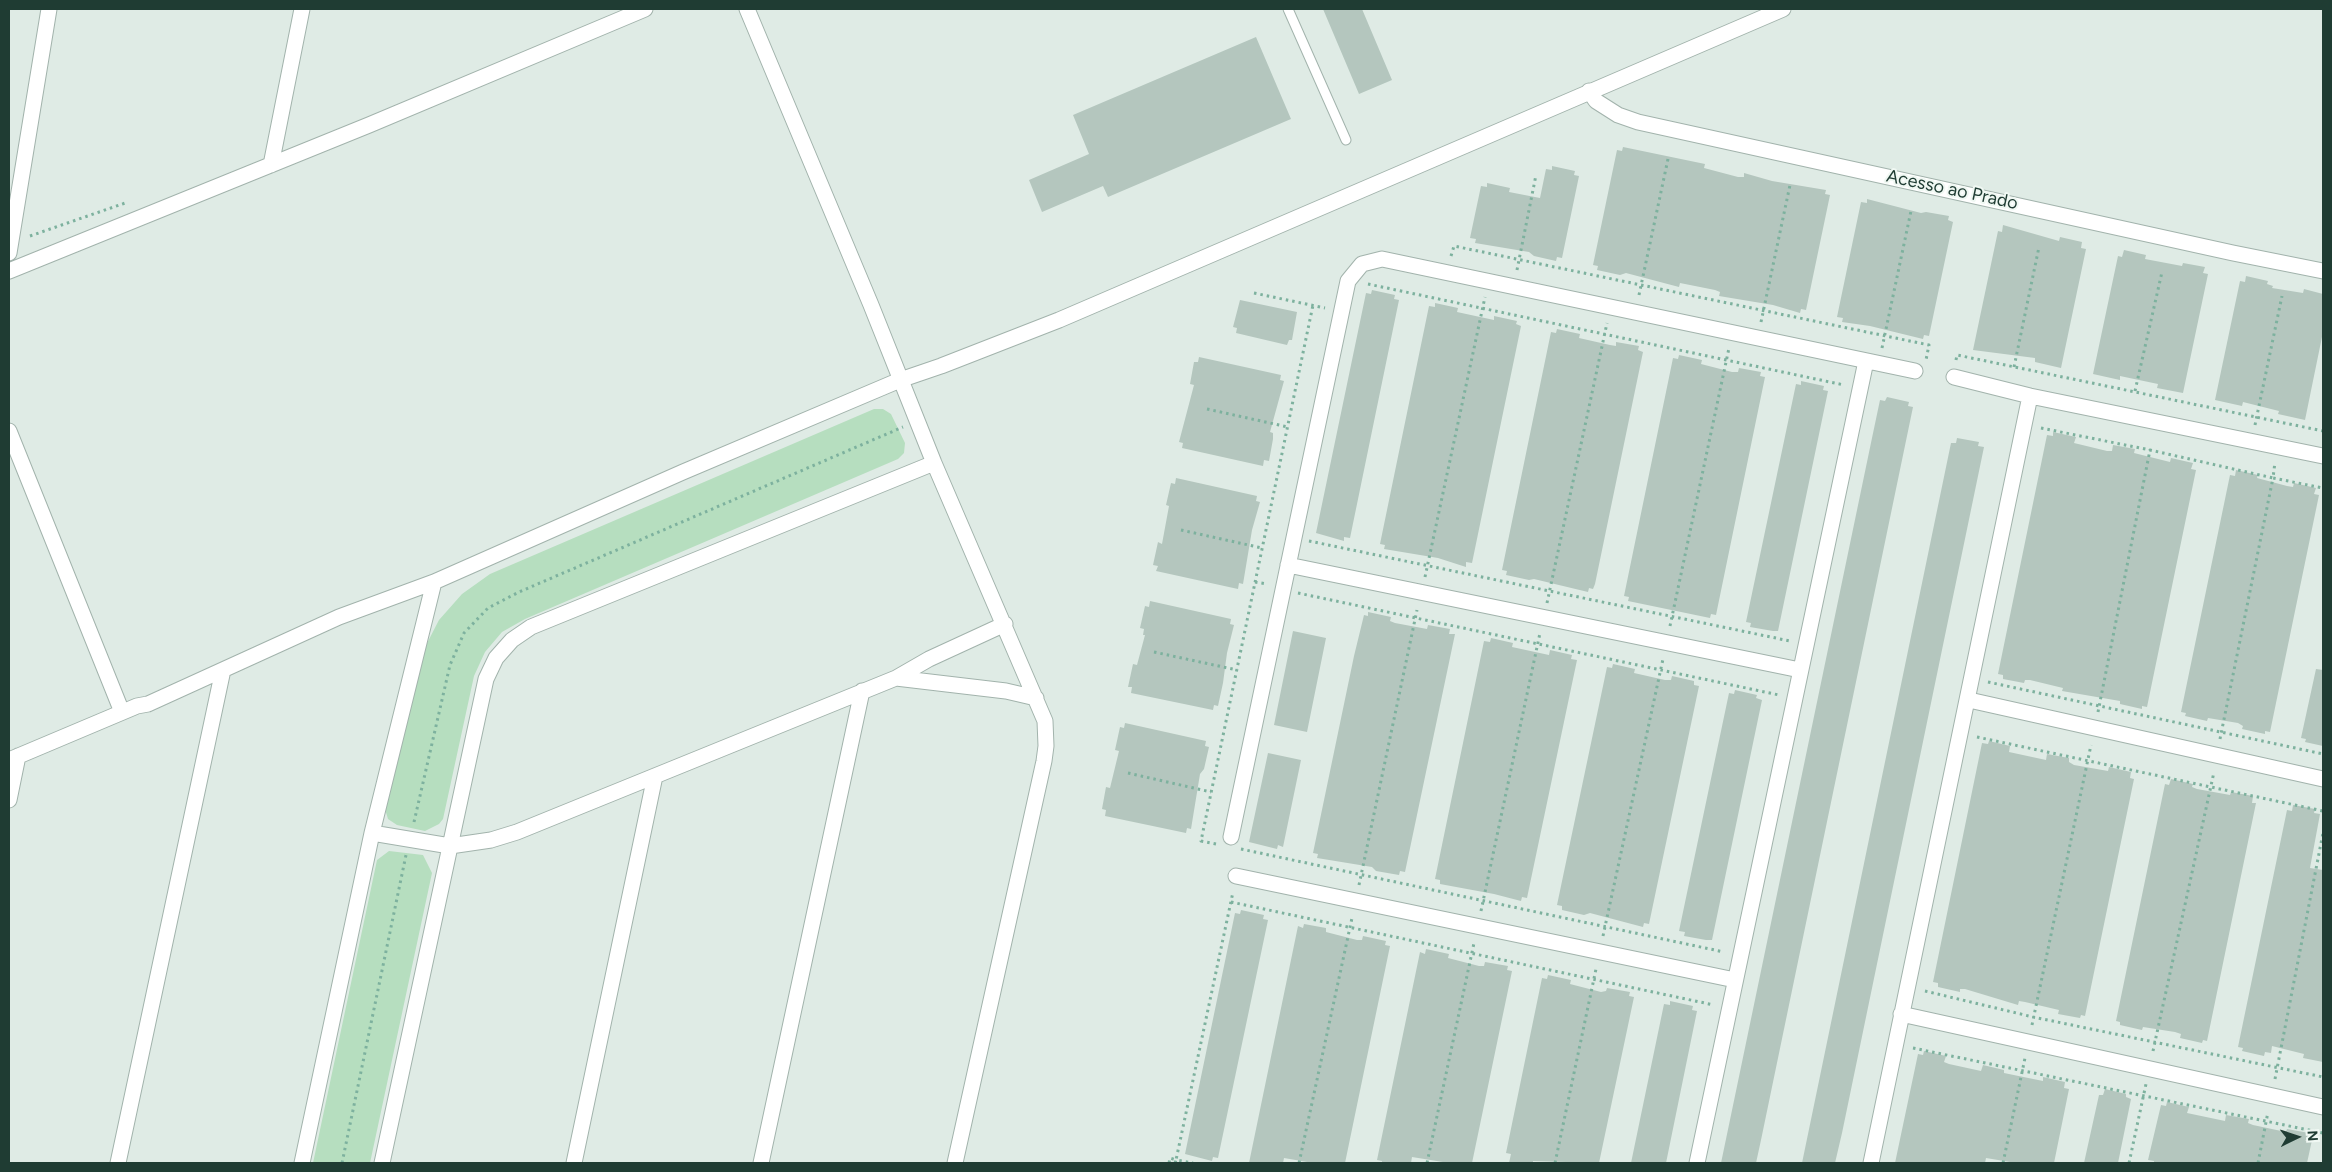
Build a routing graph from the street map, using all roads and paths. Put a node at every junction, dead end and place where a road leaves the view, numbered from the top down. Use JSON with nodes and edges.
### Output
{"nodes":[{"id":1,"x":49,"y":9,"type":"edge"},
{"id":2,"x":302,"y":9,"type":"edge"},
{"id":3,"x":645,"y":9,"type":"edge"},
{"id":4,"x":747,"y":9,"type":"edge"},
{"id":5,"x":1288,"y":9,"type":"edge"},
{"id":6,"x":1783,"y":9,"type":"edge"},
{"id":7,"x":1590,"y":91,"type":"junction"},
{"id":8,"x":1346,"y":140,"type":"dead end"},
{"id":9,"x":1668,"y":159,"type":"dead end"},
{"id":10,"x":271,"y":165,"type":"junction"},
{"id":11,"x":1536,"y":175,"type":"dead end"},
{"id":12,"x":1790,"y":185,"type":"dead end"},
{"id":13,"x":1911,"y":211,"type":"dead end"},
{"id":14,"x":2039,"y":247,"type":"dead end"},
{"id":15,"x":9,"y":253,"type":"edge"},
{"id":16,"x":1519,"y":259,"type":"junction"},
{"id":17,"x":1450,"y":261,"type":"dead end"},
{"id":18,"x":9,"y":271,"type":"edge"},
{"id":19,"x":2323,"y":271,"type":"edge"},
{"id":20,"x":2162,"y":272,"type":"dead end"},
{"id":21,"x":1488,"y":281,"type":"junction"},
{"id":22,"x":1360,"y":282,"type":"dead end"},
{"id":23,"x":1641,"y":285,"type":"junction"},
{"id":24,"x":1513,"y":287,"type":"junction"},
{"id":25,"x":2282,"y":296,"type":"dead end"},
{"id":26,"x":1313,"y":306,"type":"dead end"},
{"id":27,"x":1610,"y":307,"type":"junction"},
{"id":28,"x":1482,"y":308,"type":"junction"},
{"id":29,"x":1764,"y":310,"type":"junction"},
{"id":30,"x":1636,"y":313,"type":"junction"},
{"id":31,"x":1732,"y":333,"type":"junction"},
{"id":32,"x":1604,"y":334,"type":"junction"},
{"id":33,"x":1885,"y":336,"type":"junction"},
{"id":34,"x":1758,"y":338,"type":"junction"},
{"id":35,"x":1929,"y":345,"type":"dead end"},
{"id":36,"x":1727,"y":360,"type":"junction"},
{"id":37,"x":1872,"y":362,"type":"junction"},
{"id":38,"x":2014,"y":367,"type":"junction"},
{"id":39,"x":1915,"y":371,"type":"dead end"},
{"id":40,"x":1954,"y":377,"type":"joint"},
{"id":41,"x":900,"y":380,"type":"junction"},
{"id":42,"x":1849,"y":386,"type":"dead end"},
{"id":43,"x":2135,"y":391,"type":"junction"},
{"id":44,"x":2030,"y":396,"type":"junction"},
{"id":45,"x":1207,"y":409,"type":"dead end"},
{"id":46,"x":2256,"y":417,"type":"junction"},
{"id":47,"x":918,"y":422,"type":"junction"},
{"id":48,"x":2024,"y":424,"type":"junction"},
{"id":49,"x":1288,"y":427,"type":"junction"},
{"id":50,"x":9,"y":431,"type":"edge"},
{"id":51,"x":2323,"y":431,"type":"edge"},
{"id":52,"x":2265,"y":445,"type":"junction"},
{"id":53,"x":2150,"y":450,"type":"junction"},
{"id":54,"x":2323,"y":456,"type":"edge"},
{"id":55,"x":934,"y":463,"type":"junction"},
{"id":56,"x":2273,"y":478,"type":"junction"},
{"id":57,"x":2323,"y":488,"type":"edge"},
{"id":58,"x":1181,"y":530,"type":"dead end"},
{"id":59,"x":1305,"y":540,"type":"dead end"},
{"id":60,"x":1262,"y":548,"type":"junction"},
{"id":61,"x":1288,"y":565,"type":"junction"},
{"id":62,"x":1427,"y":566,"type":"junction"},
{"id":63,"x":434,"y":582,"type":"junction"},
{"id":64,"x":1550,"y":591,"type":"junction"},
{"id":65,"x":1294,"y":592,"type":"dead end"},
{"id":66,"x":1421,"y":592,"type":"junction"},
{"id":67,"x":1672,"y":616,"type":"junction"},
{"id":68,"x":1416,"y":618,"type":"junction"},
{"id":69,"x":1544,"y":618,"type":"junction"},
{"id":70,"x":1005,"y":624,"type":"junction"},
{"id":71,"x":1796,"y":642,"type":"dead end"},
{"id":72,"x":1666,"y":643,"type":"junction"},
{"id":73,"x":1538,"y":644,"type":"junction"},
{"id":74,"x":1154,"y":652,"type":"dead end"},
{"id":75,"x":223,"y":670,"type":"junction"},
{"id":76,"x":1237,"y":670,"type":"junction"},
{"id":77,"x":1660,"y":670,"type":"junction"},
{"id":78,"x":1800,"y":670,"type":"junction"},
{"id":79,"x":896,"y":678,"type":"junction"},
{"id":80,"x":1973,"y":679,"type":"junction"},
{"id":81,"x":862,"y":692,"type":"junction"},
{"id":82,"x":1784,"y":696,"type":"dead end"},
{"id":83,"x":1036,"y":698,"type":"junction"},
{"id":84,"x":1969,"y":700,"type":"junction"},
{"id":85,"x":2099,"y":705,"type":"junction"},
{"id":86,"x":122,"y":712,"type":"junction"},
{"id":87,"x":2095,"y":729,"type":"junction"},
{"id":88,"x":2222,"y":733,"type":"junction"},
{"id":89,"x":1962,"y":734,"type":"junction"},
{"id":90,"x":2323,"y":754,"type":"edge"},
{"id":91,"x":2216,"y":756,"type":"junction"},
{"id":92,"x":13,"y":758,"type":"edge"},
{"id":93,"x":2087,"y":760,"type":"junction"},
{"id":94,"x":1128,"y":773,"type":"dead end"},
{"id":95,"x":655,"y":776,"type":"junction"},
{"id":96,"x":2323,"y":779,"type":"edge"},
{"id":97,"x":2212,"y":788,"type":"junction"},
{"id":98,"x":1211,"y":792,"type":"junction"},
{"id":99,"x":9,"y":800,"type":"edge"},
{"id":100,"x":2323,"y":810,"type":"edge"},
{"id":101,"x":372,"y":833,"type":"junction"},
{"id":102,"x":2323,"y":833,"type":"edge"},
{"id":103,"x":409,"y":839,"type":"junction"},
{"id":104,"x":1229,"y":843,"type":"junction"},
{"id":105,"x":450,"y":846,"type":"junction"},
{"id":106,"x":1361,"y":875,"type":"junction"},
{"id":107,"x":1236,"y":876,"type":"joint"},
{"id":108,"x":1483,"y":900,"type":"junction"},
{"id":109,"x":1355,"y":901,"type":"junction"},
{"id":110,"x":1231,"y":902,"type":"junction"},
{"id":111,"x":1350,"y":927,"type":"junction"},
{"id":112,"x":1478,"y":927,"type":"junction"},
{"id":113,"x":1605,"y":927,"type":"junction"},
{"id":114,"x":1600,"y":952,"type":"junction"},
{"id":115,"x":1472,"y":953,"type":"junction"},
{"id":116,"x":1730,"y":953,"type":"dead end"},
{"id":117,"x":1594,"y":979,"type":"junction"},
{"id":118,"x":1735,"y":980,"type":"junction"},
{"id":119,"x":1907,"y":987,"type":"junction"},
{"id":120,"x":1719,"y":1006,"type":"dead end"},
{"id":121,"x":1901,"y":1014,"type":"junction"},
{"id":122,"x":2033,"y":1017,"type":"junction"},
{"id":123,"x":2155,"y":1042,"type":"junction"},
{"id":124,"x":2029,"y":1043,"type":"junction"},
{"id":125,"x":1895,"y":1044,"type":"junction"},
{"id":126,"x":2277,"y":1068,"type":"junction"},
{"id":127,"x":2023,"y":1069,"type":"junction"},
{"id":128,"x":2149,"y":1070,"type":"junction"},
{"id":129,"x":2323,"y":1077,"type":"edge"},
{"id":130,"x":2144,"y":1097,"type":"junction"},
{"id":131,"x":2271,"y":1097,"type":"junction"},
{"id":132,"x":2323,"y":1107,"type":"edge"},
{"id":133,"x":2266,"y":1121,"type":"junction"},
{"id":134,"x":2323,"y":1133,"type":"edge"},
{"id":135,"x":1176,"y":1161,"type":"edge"},
{"id":136,"x":118,"y":1163,"type":"edge"},
{"id":137,"x":302,"y":1163,"type":"edge"},
{"id":138,"x":342,"y":1163,"type":"edge"},
{"id":139,"x":382,"y":1163,"type":"edge"},
{"id":140,"x":574,"y":1163,"type":"edge"},
{"id":141,"x":761,"y":1163,"type":"edge"},
{"id":142,"x":955,"y":1163,"type":"edge"},
{"id":143,"x":1169,"y":1163,"type":"edge"},
{"id":144,"x":1193,"y":1163,"type":"edge"},
{"id":145,"x":1299,"y":1163,"type":"edge"},
{"id":146,"x":1427,"y":1163,"type":"edge"},
{"id":147,"x":1555,"y":1163,"type":"edge"},
{"id":148,"x":1697,"y":1163,"type":"edge"},
{"id":149,"x":1871,"y":1163,"type":"edge"},
{"id":150,"x":2003,"y":1163,"type":"edge"},
{"id":151,"x":2129,"y":1163,"type":"edge"},
{"id":152,"x":2258,"y":1163,"type":"edge"}],
"edges":[{"from":1,"to":15,"type":"street"},
{"from":2,"to":10,"type":"street"},
{"from":3,"to":10,"type":"street"},
{"from":4,"to":41,"type":"street"},
{"from":5,"to":8,"type":"lane"},
{"from":6,"to":7,"type":"street"},
{"from":7,"to":19,"type":"street","name":"Acesso ao Prado"},
{"from":7,"to":41,"type":"street"},
{"from":9,"to":23,"type":"path"},
{"from":10,"to":18,"type":"street"},
{"from":11,"to":16,"type":"path"},
{"from":12,"to":29,"type":"path"},
{"from":13,"to":33,"type":"path"},
{"from":14,"to":38,"type":"path"},
{"from":16,"to":17,"type":"path"},
{"from":16,"to":23,"type":"path"},
{"from":16,"to":24,"type":"path"},
{"from":20,"to":43,"type":"path"},
{"from":21,"to":24,"type":"street"},
{"from":21,"to":28,"type":"path"},
{"from":21,"to":61,"type":"street"},
{"from":22,"to":28,"type":"path"},
{"from":23,"to":29,"type":"path"},
{"from":23,"to":30,"type":"path"},
{"from":24,"to":27,"type":"street"},
{"from":25,"to":46,"type":"path"},
{"from":26,"to":49,"type":"path"},
{"from":27,"to":30,"type":"street"},
{"from":27,"to":32,"type":"path"},
{"from":28,"to":32,"type":"path"},
{"from":28,"to":62,"type":"path"},
{"from":29,"to":33,"type":"path"},
{"from":29,"to":34,"type":"path"},
{"from":30,"to":31,"type":"street"},
{"from":31,"to":34,"type":"street"},
{"from":31,"to":36,"type":"path"},
{"from":32,"to":36,"type":"path"},
{"from":32,"to":64,"type":"path"},
{"from":33,"to":35,"type":"path"},
{"from":33,"to":37,"type":"path"},
{"from":34,"to":37,"type":"street"},
{"from":36,"to":42,"type":"path"},
{"from":36,"to":67,"type":"path"},
{"from":37,"to":39,"type":"street"},
{"from":37,"to":78,"type":"street"},
{"from":38,"to":40,"type":"path"},
{"from":38,"to":43,"type":"path"},
{"from":40,"to":44,"type":"street"},
{"from":41,"to":47,"type":"street"},
{"from":41,"to":63,"type":"street"},
{"from":43,"to":46,"type":"path"},
{"from":44,"to":48,"type":"street"},
{"from":44,"to":52,"type":"street"},
{"from":45,"to":49,"type":"path"},
{"from":46,"to":51,"type":"path"},
{"from":46,"to":52,"type":"path"},
{"from":47,"to":55,"type":"street"},
{"from":47,"to":103,"type":"path"},
{"from":48,"to":53,"type":"path"},
{"from":48,"to":80,"type":"street"},
{"from":49,"to":60,"type":"path"},
{"from":50,"to":86,"type":"street"},
{"from":52,"to":54,"type":"street"},
{"from":52,"to":56,"type":"path"},
{"from":53,"to":56,"type":"path"},
{"from":53,"to":85,"type":"path"},
{"from":55,"to":70,"type":"street"},
{"from":55,"to":105,"type":"street"},
{"from":56,"to":57,"type":"path"},
{"from":56,"to":88,"type":"path"},
{"from":58,"to":60,"type":"path"},
{"from":59,"to":62,"type":"path"},
{"from":60,"to":76,"type":"path"},
{"from":61,"to":66,"type":"street"},
{"from":61,"to":104,"type":"street"},
{"from":62,"to":64,"type":"path"},
{"from":62,"to":66,"type":"path"},
{"from":63,"to":75,"type":"street"},
{"from":63,"to":101,"type":"street"},
{"from":64,"to":67,"type":"path"},
{"from":64,"to":69,"type":"path"},
{"from":65,"to":68,"type":"path"},
{"from":66,"to":68,"type":"path"},
{"from":66,"to":69,"type":"street"},
{"from":67,"to":71,"type":"path"},
{"from":67,"to":72,"type":"path"},
{"from":68,"to":73,"type":"path"},
{"from":68,"to":106,"type":"path"},
{"from":69,"to":72,"type":"street"},
{"from":69,"to":73,"type":"path"},
{"from":70,"to":79,"type":"street"},
{"from":70,"to":83,"type":"street"},
{"from":72,"to":77,"type":"path"},
{"from":72,"to":78,"type":"street"},
{"from":73,"to":77,"type":"path"},
{"from":73,"to":108,"type":"path"},
{"from":74,"to":76,"type":"path"},
{"from":75,"to":86,"type":"street"},
{"from":75,"to":136,"type":"street"},
{"from":76,"to":98,"type":"path"},
{"from":77,"to":82,"type":"path"},
{"from":77,"to":113,"type":"path"},
{"from":78,"to":118,"type":"street"},
{"from":79,"to":81,"type":"street"},
{"from":79,"to":83,"type":"street"},
{"from":80,"to":84,"type":"street"},
{"from":80,"to":85,"type":"path"},
{"from":81,"to":95,"type":"street"},
{"from":81,"to":141,"type":"street"},
{"from":83,"to":142,"type":"street"},
{"from":84,"to":87,"type":"street"},
{"from":84,"to":89,"type":"street"},
{"from":85,"to":87,"type":"path"},
{"from":85,"to":88,"type":"path"},
{"from":86,"to":92,"type":"street"},
{"from":87,"to":91,"type":"street"},
{"from":87,"to":93,"type":"path"},
{"from":88,"to":90,"type":"path"},
{"from":88,"to":91,"type":"path"},
{"from":89,"to":93,"type":"path"},
{"from":89,"to":119,"type":"street"},
{"from":91,"to":96,"type":"street"},
{"from":91,"to":97,"type":"path"},
{"from":92,"to":99,"type":"street"},
{"from":93,"to":97,"type":"path"},
{"from":93,"to":122,"type":"path"},
{"from":94,"to":98,"type":"path"},
{"from":95,"to":105,"type":"street"},
{"from":95,"to":140,"type":"street"},
{"from":97,"to":100,"type":"path"},
{"from":97,"to":123,"type":"path"},
{"from":98,"to":104,"type":"path"},
{"from":101,"to":103,"type":"street"},
{"from":101,"to":137,"type":"street"},
{"from":102,"to":126,"type":"path"},
{"from":103,"to":105,"type":"street"},
{"from":103,"to":138,"type":"path"},
{"from":104,"to":106,"type":"path"},
{"from":105,"to":139,"type":"street"},
{"from":106,"to":108,"type":"path"},
{"from":106,"to":109,"type":"path"},
{"from":107,"to":109,"type":"street"},
{"from":107,"to":110,"type":"path"},
{"from":108,"to":112,"type":"path"},
{"from":108,"to":113,"type":"path"},
{"from":109,"to":111,"type":"path"},
{"from":109,"to":112,"type":"street"},
{"from":110,"to":111,"type":"path"},
{"from":110,"to":135,"type":"path"},
{"from":111,"to":115,"type":"path"},
{"from":111,"to":145,"type":"path"},
{"from":112,"to":114,"type":"street"},
{"from":112,"to":115,"type":"path"},
{"from":113,"to":114,"type":"path"},
{"from":113,"to":116,"type":"path"},
{"from":114,"to":117,"type":"path"},
{"from":114,"to":118,"type":"street"},
{"from":115,"to":117,"type":"path"},
{"from":115,"to":146,"type":"path"},
{"from":117,"to":120,"type":"path"},
{"from":117,"to":147,"type":"path"},
{"from":118,"to":148,"type":"street"},
{"from":119,"to":121,"type":"street"},
{"from":119,"to":122,"type":"path"},
{"from":121,"to":124,"type":"street"},
{"from":121,"to":125,"type":"street"},
{"from":122,"to":123,"type":"path"},
{"from":122,"to":124,"type":"path"},
{"from":123,"to":126,"type":"path"},
{"from":123,"to":128,"type":"path"},
{"from":124,"to":127,"type":"path"},
{"from":124,"to":128,"type":"street"},
{"from":125,"to":127,"type":"path"},
{"from":125,"to":149,"type":"street"},
{"from":126,"to":129,"type":"path"},
{"from":126,"to":131,"type":"path"},
{"from":127,"to":130,"type":"path"},
{"from":127,"to":150,"type":"path"},
{"from":128,"to":130,"type":"path"},
{"from":128,"to":131,"type":"street"},
{"from":130,"to":133,"type":"path"},
{"from":130,"to":151,"type":"path"},
{"from":131,"to":132,"type":"street"},
{"from":131,"to":133,"type":"path"},
{"from":133,"to":134,"type":"path"},
{"from":133,"to":152,"type":"path"},
{"from":135,"to":143,"type":"path"},
{"from":135,"to":144,"type":"path"}]}
